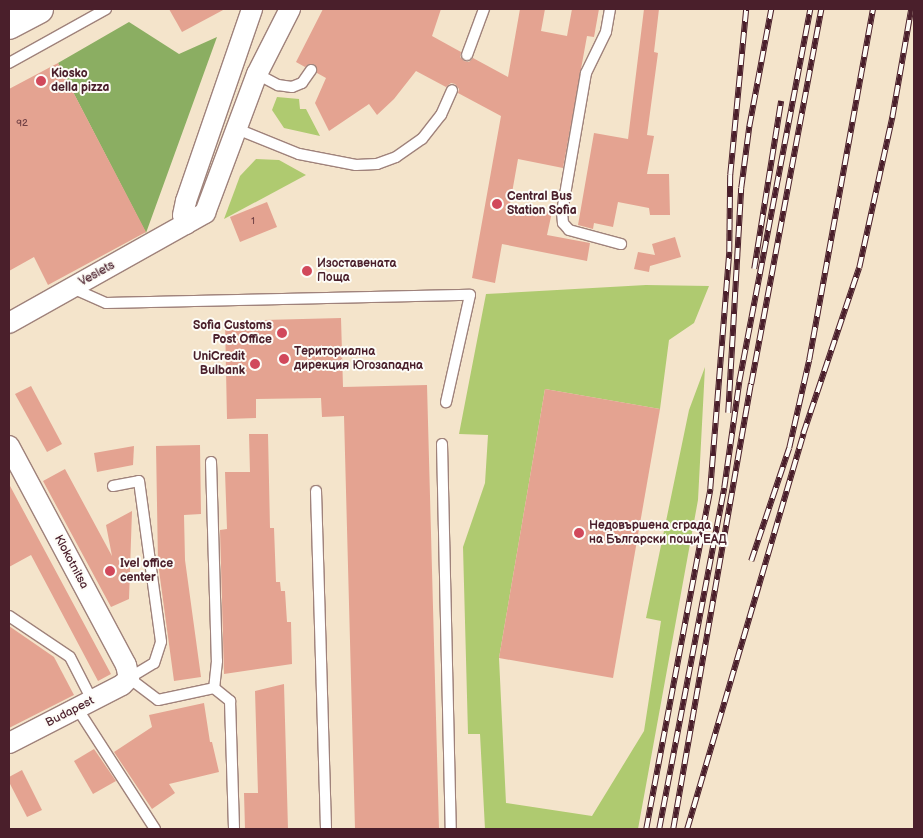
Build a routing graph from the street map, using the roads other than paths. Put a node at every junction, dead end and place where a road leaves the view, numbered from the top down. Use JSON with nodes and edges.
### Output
{"nodes":[{"id":1,"x":39,"y":9,"type":"edge"},
{"id":2,"x":106,"y":9,"type":"edge"},
{"id":3,"x":252,"y":9,"type":"edge"},
{"id":4,"x":290,"y":9,"type":"edge"},
{"id":5,"x":484,"y":9,"type":"edge"},
{"id":6,"x":610,"y":9,"type":"edge"},
{"id":7,"x":9,"y":25,"type":"edge"},
{"id":8,"x":467,"y":55,"type":"dead end"},
{"id":9,"x":9,"y":63,"type":"edge"},
{"id":10,"x":311,"y":70,"type":"dead end"},
{"id":11,"x":257,"y":74,"type":"junction"},
{"id":12,"x":452,"y":90,"type":"dead end"},
{"id":13,"x":237,"y":129,"type":"junction"},
{"id":14,"x":186,"y":224,"type":"junction"},
{"id":15,"x":621,"y":244,"type":"dead end"},
{"id":16,"x":72,"y":288,"type":"junction"},
{"id":17,"x":9,"y":323,"type":"edge"},
{"id":18,"x":446,"y":402,"type":"dead end"},
{"id":19,"x":442,"y":444,"type":"dead end"},
{"id":20,"x":9,"y":446,"type":"edge"},
{"id":21,"x":211,"y":462,"type":"dead end"},
{"id":22,"x":113,"y":486,"type":"dead end"},
{"id":23,"x":316,"y":492,"type":"dead end"},
{"id":24,"x":9,"y":616,"type":"edge"},
{"id":25,"x":129,"y":678,"type":"junction"},
{"id":26,"x":214,"y":688,"type":"junction"},
{"id":27,"x":84,"y":704,"type":"junction"},
{"id":28,"x":9,"y":742,"type":"edge"},
{"id":29,"x":155,"y":829,"type":"edge"},
{"id":30,"x":234,"y":829,"type":"edge"},
{"id":31,"x":326,"y":829,"type":"edge"},
{"id":32,"x":451,"y":829,"type":"edge"}],
"edges":[{"from":1,"to":7,"type":"main road"},
{"from":2,"to":9,"type":"lane"},
{"from":3,"to":14,"type":"street"},
{"from":4,"to":11,"type":"street","name":"Veslets"},
{"from":5,"to":8,"type":"lane"},
{"from":6,"to":15,"type":"lane"},
{"from":10,"to":11,"type":"lane"},
{"from":11,"to":13,"type":"street","name":"Veslets"},
{"from":12,"to":13,"type":"lane"},
{"from":13,"to":14,"type":"street","name":"Veslets"},
{"from":14,"to":16,"type":"street","name":"Veslets"},
{"from":16,"to":17,"type":"street","name":"Veslets"},
{"from":16,"to":18,"type":"lane"},
{"from":19,"to":32,"type":"lane"},
{"from":20,"to":25,"type":"street","name":"Klokotnitsa"},
{"from":21,"to":26,"type":"lane"},
{"from":22,"to":25,"type":"lane"},
{"from":23,"to":31,"type":"lane"},
{"from":24,"to":27,"type":"lane"},
{"from":25,"to":26,"type":"lane"},
{"from":25,"to":27,"type":"street","name":"Budapest"},
{"from":26,"to":30,"type":"lane"},
{"from":27,"to":28,"type":"street","name":"Budapest"},
{"from":27,"to":29,"type":"lane"}]}
